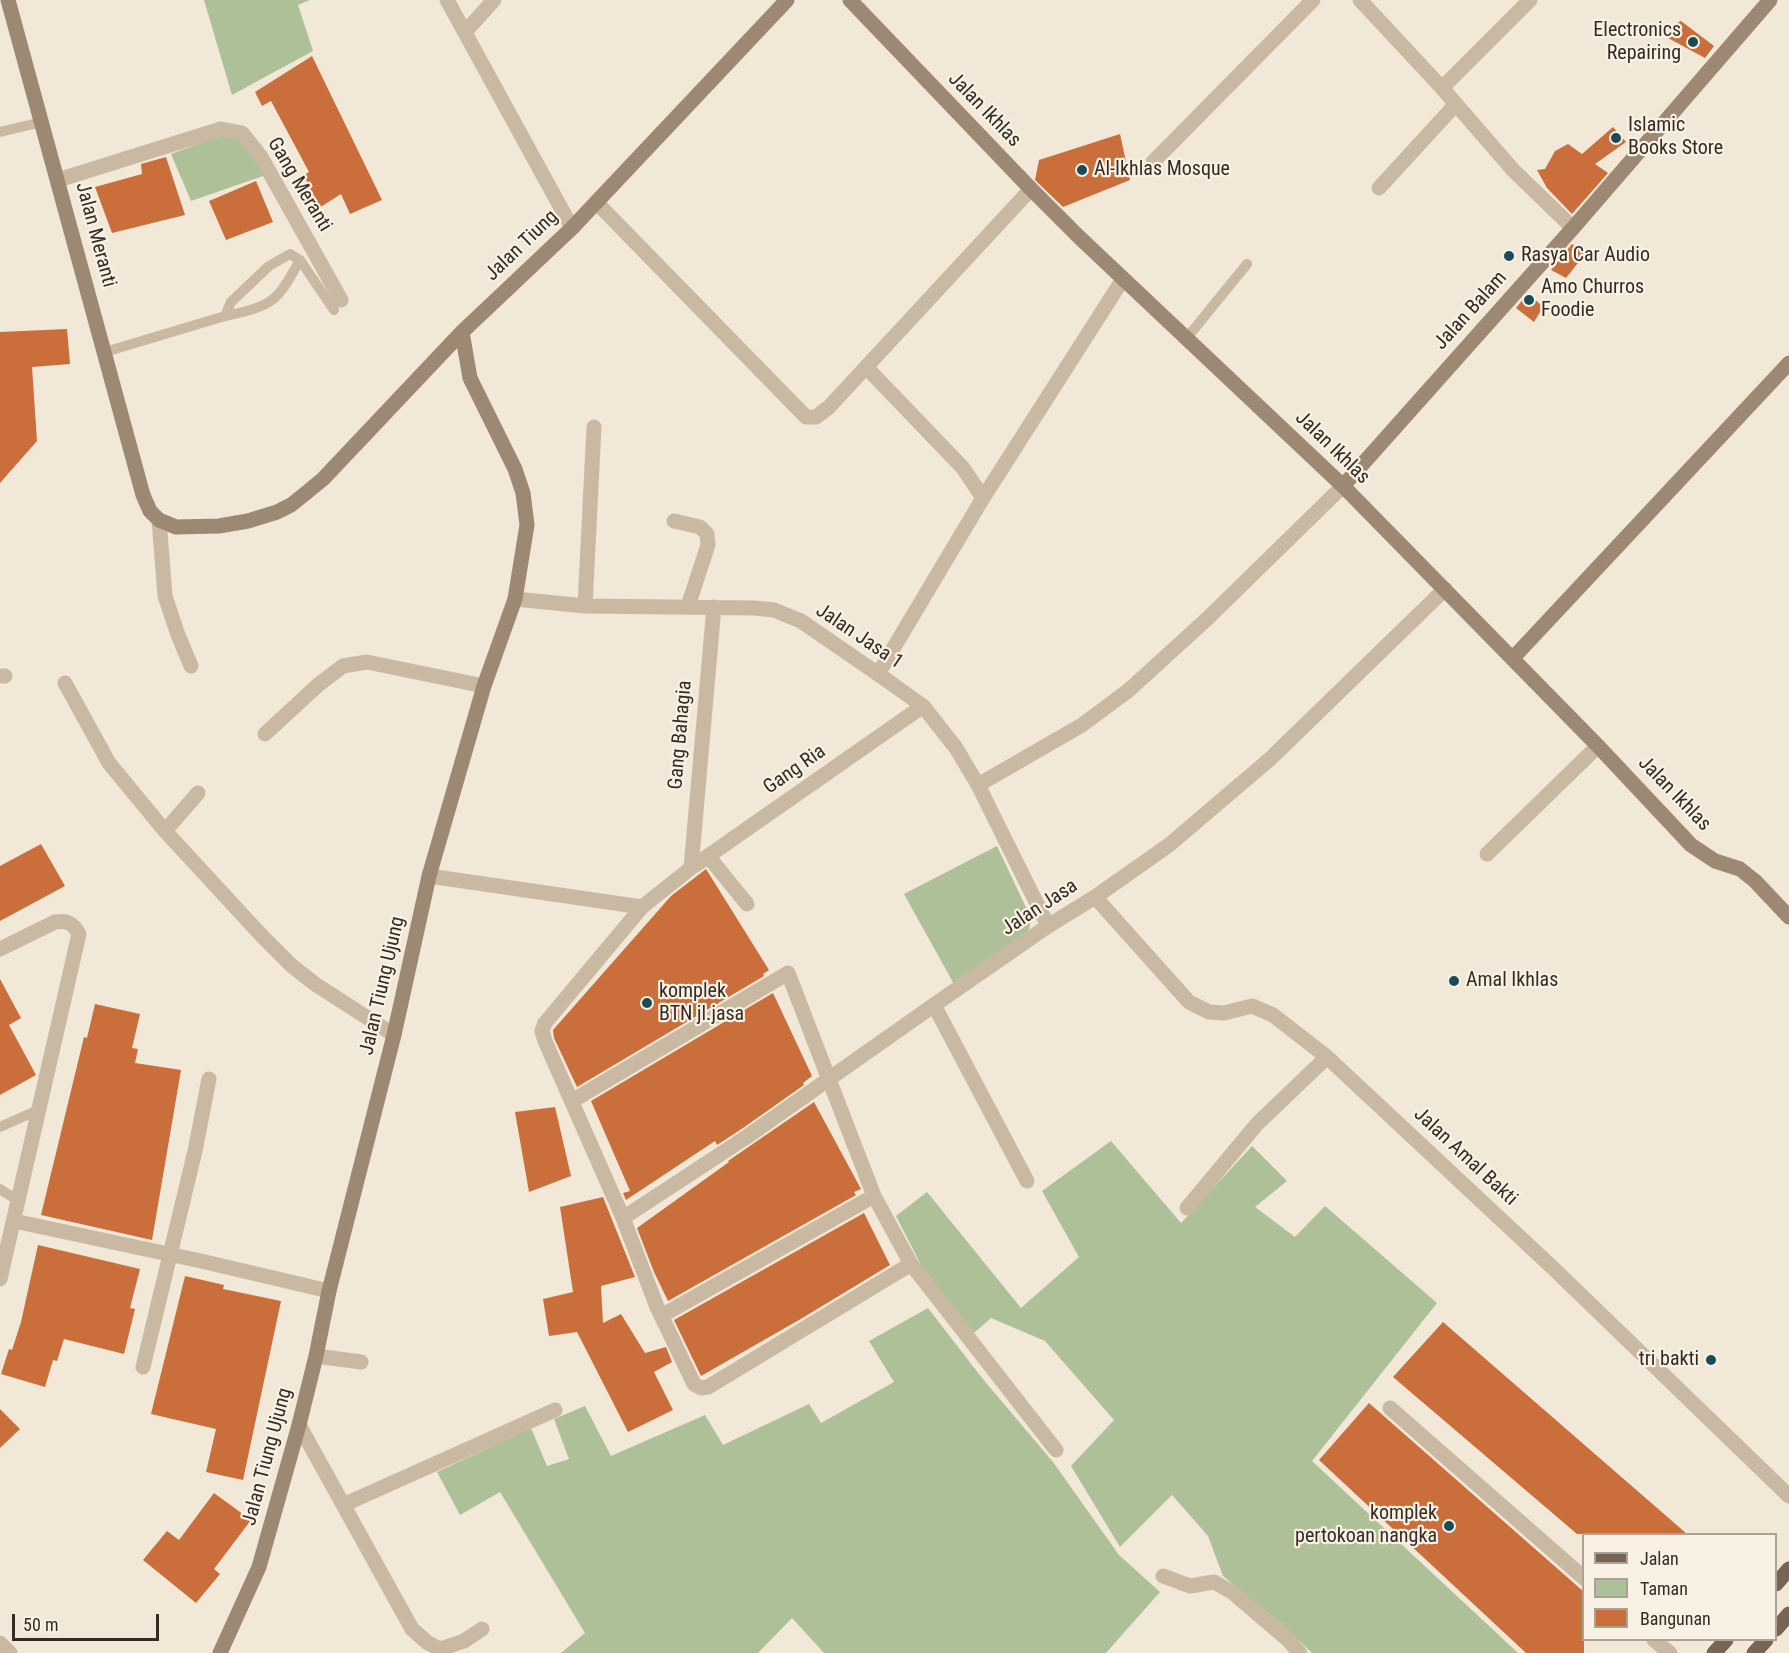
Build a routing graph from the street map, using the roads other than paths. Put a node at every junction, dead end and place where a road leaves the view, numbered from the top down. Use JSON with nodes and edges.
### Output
{"nodes":[{"id":1,"x":8,"y":0,"type":"edge"},
{"id":2,"x":447,"y":0,"type":"edge"},
{"id":3,"x":494,"y":0,"type":"edge"},
{"id":4,"x":787,"y":0,"type":"edge"},
{"id":5,"x":850,"y":0,"type":"edge"},
{"id":6,"x":1313,"y":0,"type":"edge"},
{"id":7,"x":1360,"y":0,"type":"edge"},
{"id":8,"x":1530,"y":0,"type":"edge"},
{"id":9,"x":1770,"y":0,"type":"edge"},
{"id":10,"x":465,"y":32,"type":"junction"},
{"id":11,"x":1442,"y":88,"type":"junction"},
{"id":12,"x":1456,"y":104,"type":"junction"},
{"id":13,"x":42,"y":122,"type":"junction"},
{"id":14,"x":0,"y":132,"type":"edge"},
{"id":15,"x":1153,"y":162,"type":"dead end"},
{"id":16,"x":58,"y":180,"type":"junction"},
{"id":17,"x":1379,"y":188,"type":"dead end"},
{"id":18,"x":1031,"y":189,"type":"junction"},
{"id":19,"x":596,"y":202,"type":"junction"},
{"id":20,"x":572,"y":228,"type":"junction"},
{"id":21,"x":1574,"y":228,"type":"junction"},
{"id":22,"x":300,"y":260,"type":"junction"},
{"id":23,"x":1247,"y":264,"type":"dead end"},
{"id":24,"x":1122,"y":279,"type":"junction"},
{"id":25,"x":335,"y":300,"type":"joint"},
{"id":26,"x":225,"y":316,"type":"junction"},
{"id":27,"x":462,"y":332,"type":"junction"},
{"id":28,"x":1186,"y":339,"type":"junction"},
{"id":29,"x":105,"y":352,"type":"junction"},
{"id":30,"x":1789,"y":363,"type":"edge"},
{"id":31,"x":866,"y":367,"type":"junction"},
{"id":32,"x":594,"y":428,"type":"dead end"},
{"id":33,"x":1343,"y":486,"type":"junction"},
{"id":34,"x":983,"y":498,"type":"junction"},
{"id":35,"x":159,"y":520,"type":"junction"},
{"id":36,"x":674,"y":521,"type":"dead end"},
{"id":37,"x":1445,"y":589,"type":"junction"},
{"id":38,"x":515,"y":599,"type":"junction"},
{"id":39,"x":585,"y":606,"type":"junction"},
{"id":40,"x":688,"y":606,"type":"junction"},
{"id":41,"x":714,"y":607,"type":"junction"},
{"id":42,"x":1513,"y":658,"type":"junction"},
{"id":43,"x":191,"y":666,"type":"dead end"},
{"id":44,"x":878,"y":674,"type":"junction"},
{"id":45,"x":65,"y":683,"type":"dead end"},
{"id":46,"x":484,"y":686,"type":"junction"},
{"id":47,"x":923,"y":706,"type":"junction"},
{"id":48,"x":265,"y":734,"type":"dead end"},
{"id":49,"x":1598,"y":746,"type":"junction"},
{"id":50,"x":978,"y":785,"type":"junction"},
{"id":51,"x":198,"y":793,"type":"dead end"},
{"id":52,"x":165,"y":831,"type":"junction"},
{"id":53,"x":1487,"y":854,"type":"dead end"},
{"id":54,"x":708,"y":856,"type":"junction"},
{"id":55,"x":691,"y":868,"type":"junction"},
{"id":56,"x":429,"y":876,"type":"junction"},
{"id":57,"x":1095,"y":897,"type":"junction"},
{"id":58,"x":747,"y":904,"type":"dead end"},
{"id":59,"x":642,"y":907,"type":"junction"},
{"id":60,"x":1789,"y":917,"type":"edge"},
{"id":61,"x":1048,"y":926,"type":"junction"},
{"id":62,"x":0,"y":950,"type":"edge"},
{"id":63,"x":934,"y":1005,"type":"junction"},
{"id":64,"x":394,"y":1035,"type":"junction"},
{"id":65,"x":1327,"y":1057,"type":"junction"},
{"id":66,"x":829,"y":1078,"type":"junction"},
{"id":67,"x":209,"y":1079,"type":"dead end"},
{"id":68,"x":572,"y":1101,"type":"junction"},
{"id":69,"x":38,"y":1110,"type":"junction"},
{"id":70,"x":0,"y":1127,"type":"edge"},
{"id":71,"x":1027,"y":1181,"type":"dead end"},
{"id":72,"x":0,"y":1189,"type":"edge"},
{"id":73,"x":874,"y":1196,"type":"junction"},
{"id":74,"x":17,"y":1200,"type":"junction"},
{"id":75,"x":1187,"y":1209,"type":"dead end"},
{"id":76,"x":623,"y":1218,"type":"junction"},
{"id":77,"x":14,"y":1221,"type":"junction"},
{"id":78,"x":169,"y":1254,"type":"junction"},
{"id":79,"x":910,"y":1264,"type":"junction"},
{"id":80,"x":0,"y":1279,"type":"edge"},
{"id":81,"x":329,"y":1292,"type":"junction"},
{"id":82,"x":661,"y":1316,"type":"junction"},
{"id":83,"x":316,"y":1356,"type":"junction"},
{"id":84,"x":360,"y":1362,"type":"dead end"},
{"id":85,"x":143,"y":1367,"type":"dead end"},
{"id":86,"x":1390,"y":1408,"type":"dead end"},
{"id":87,"x":555,"y":1410,"type":"dead end"},
{"id":88,"x":299,"y":1425,"type":"junction"},
{"id":89,"x":1056,"y":1450,"type":"dead end"},
{"id":90,"x":1789,"y":1496,"type":"edge"},
{"id":91,"x":344,"y":1505,"type":"junction"},
{"id":92,"x":1789,"y":1569,"type":"edge"},
{"id":93,"x":1163,"y":1576,"type":"dead end"},
{"id":94,"x":1582,"y":1576,"type":"edge"},
{"id":95,"x":1777,"y":1583,"type":"edge"},
{"id":96,"x":1789,"y":1614,"type":"edge"},
{"id":97,"x":1777,"y":1628,"type":"edge"},
{"id":98,"x":482,"y":1629,"type":"dead end"},
{"id":99,"x":1655,"y":1641,"type":"edge"},
{"id":100,"x":1725,"y":1641,"type":"edge"},
{"id":101,"x":1765,"y":1641,"type":"edge"},
{"id":102,"x":0,"y":1643,"type":"edge"},
{"id":103,"x":10,"y":1653,"type":"edge"},
{"id":104,"x":220,"y":1653,"type":"edge"},
{"id":105,"x":1300,"y":1653,"type":"edge"},
{"id":106,"x":1670,"y":1653,"type":"edge"},
{"id":107,"x":1714,"y":1653,"type":"edge"},
{"id":108,"x":1754,"y":1653,"type":"edge"}],
"edges":[{"from":1,"to":13,"type":"street","name":"Jalan Meranti"},
{"from":2,"to":10,"type":"street"},
{"from":3,"to":10,"type":"street"},
{"from":4,"to":19,"type":"street","name":"Jalan Tiung"},
{"from":5,"to":18,"type":"street","name":"Jalan Ikhlas"},
{"from":6,"to":15,"type":"street"},
{"from":7,"to":11,"type":"street"},
{"from":8,"to":11,"type":"street"},
{"from":9,"to":21,"type":"street","name":"Jalan Balam"},
{"from":10,"to":20,"type":"street"},
{"from":11,"to":12,"type":"street"},
{"from":12,"to":17,"type":"street"},
{"from":12,"to":21,"type":"street"},
{"from":13,"to":14,"type":"lane"},
{"from":13,"to":16,"type":"street","name":"Jalan Meranti"},
{"from":16,"to":25,"type":"street","name":"Gang Meranti"},
{"from":16,"to":29,"type":"street","name":"Jalan Meranti"},
{"from":18,"to":24,"type":"street","name":"Jalan Ikhlas"},
{"from":18,"to":31,"type":"street"},
{"from":19,"to":20,"type":"street","name":"Jalan Tiung"},
{"from":19,"to":31,"type":"street"},
{"from":20,"to":27,"type":"street","name":"Jalan Tiung"},
{"from":21,"to":33,"type":"street","name":"Jalan Balam"},
{"from":22,"to":25,"type":"lane"},
{"from":22,"to":26,"type":"lane"},
{"from":22,"to":26,"type":"lane"},
{"from":23,"to":28,"type":"lane"},
{"from":24,"to":28,"type":"street","name":"Jalan Ikhlas"},
{"from":24,"to":34,"type":"street"},
{"from":26,"to":29,"type":"lane"},
{"from":27,"to":35,"type":"street","name":"Jalan Tiung"},
{"from":27,"to":38,"type":"street","name":"Jalan Tiung Ujung"},
{"from":28,"to":33,"type":"street","name":"Jalan Ikhlas"},
{"from":29,"to":35,"type":"street","name":"Jalan Meranti"},
{"from":30,"to":42,"type":"street"},
{"from":31,"to":34,"type":"street"},
{"from":32,"to":39,"type":"street"},
{"from":33,"to":37,"type":"street","name":"Jalan Ikhlas"},
{"from":33,"to":50,"type":"street"},
{"from":34,"to":44,"type":"street"},
{"from":35,"to":43,"type":"street"},
{"from":36,"to":40,"type":"street"},
{"from":37,"to":42,"type":"street","name":"Jalan Ikhlas"},
{"from":37,"to":57,"type":"street","name":"Jalan Jasa"},
{"from":38,"to":39,"type":"street","name":"Jalan Jasa 1"},
{"from":38,"to":46,"type":"street","name":"Jalan Tiung Ujung"},
{"from":39,"to":40,"type":"street","name":"Jalan Jasa 1"},
{"from":40,"to":41,"type":"street","name":"Jalan Jasa 1"},
{"from":41,"to":44,"type":"street","name":"Jalan Jasa 1"},
{"from":41,"to":55,"type":"street","name":"Gang Bahagia"},
{"from":42,"to":49,"type":"street","name":"Jalan Ikhlas"},
{"from":44,"to":47,"type":"street","name":"Jalan Jasa 1"},
{"from":45,"to":52,"type":"street"},
{"from":46,"to":48,"type":"street"},
{"from":46,"to":56,"type":"street","name":"Jalan Tiung Ujung"},
{"from":47,"to":50,"type":"street","name":"Jalan Jasa 1"},
{"from":47,"to":54,"type":"street","name":"Gang Ria"},
{"from":49,"to":53,"type":"street"},
{"from":49,"to":60,"type":"street","name":"Jalan Ikhlas"},
{"from":50,"to":61,"type":"street","name":"Jalan Jasa 1"},
{"from":51,"to":52,"type":"street"},
{"from":52,"to":64,"type":"street"},
{"from":54,"to":55,"type":"street","name":"Gang Ria"},
{"from":54,"to":58,"type":"street"},
{"from":55,"to":59,"type":"street","name":"Gang Ria"},
{"from":56,"to":59,"type":"street"},
{"from":56,"to":64,"type":"street","name":"Jalan Tiung Ujung"},
{"from":57,"to":61,"type":"street","name":"Jalan Jasa"},
{"from":57,"to":65,"type":"street","name":"Jalan Amal Bakti"},
{"from":59,"to":68,"type":"street","name":"Gang Ria"},
{"from":61,"to":63,"type":"street","name":"Jalan Jasa"},
{"from":62,"to":69,"type":"street"},
{"from":63,"to":66,"type":"street","name":"Jalan Jasa"},
{"from":63,"to":71,"type":"street"},
{"from":64,"to":81,"type":"street","name":"Jalan Tiung Ujung"},
{"from":65,"to":75,"type":"street"},
{"from":65,"to":90,"type":"street","name":"Jalan Amal Bakti"},
{"from":66,"to":68,"type":"street"},
{"from":66,"to":73,"type":"street"},
{"from":66,"to":76,"type":"street","name":"Jalan Jasa"},
{"from":67,"to":78,"type":"street"},
{"from":68,"to":76,"type":"street"},
{"from":69,"to":70,"type":"lane"},
{"from":69,"to":74,"type":"street"},
{"from":72,"to":74,"type":"lane"},
{"from":73,"to":79,"type":"street"},
{"from":73,"to":82,"type":"street"},
{"from":74,"to":77,"type":"street"},
{"from":76,"to":82,"type":"street"},
{"from":77,"to":78,"type":"street"},
{"from":77,"to":80,"type":"street"},
{"from":78,"to":81,"type":"street"},
{"from":78,"to":85,"type":"street"},
{"from":79,"to":82,"type":"street"},
{"from":79,"to":89,"type":"street"},
{"from":81,"to":83,"type":"street","name":"Jalan Tiung Ujung"},
{"from":83,"to":84,"type":"street"},
{"from":83,"to":88,"type":"street","name":"Jalan Tiung Ujung"},
{"from":86,"to":94,"type":"street"},
{"from":87,"to":91,"type":"street"},
{"from":88,"to":91,"type":"street"},
{"from":88,"to":104,"type":"street","name":"Jalan Tiung Ujung"},
{"from":91,"to":98,"type":"street"},
{"from":92,"to":95,"type":"main road"},
{"from":93,"to":105,"type":"street"},
{"from":96,"to":97,"type":"main road"},
{"from":99,"to":106,"type":"street"},
{"from":100,"to":107,"type":"main road"},
{"from":101,"to":108,"type":"main road"},
{"from":102,"to":103,"type":"street"}]}
